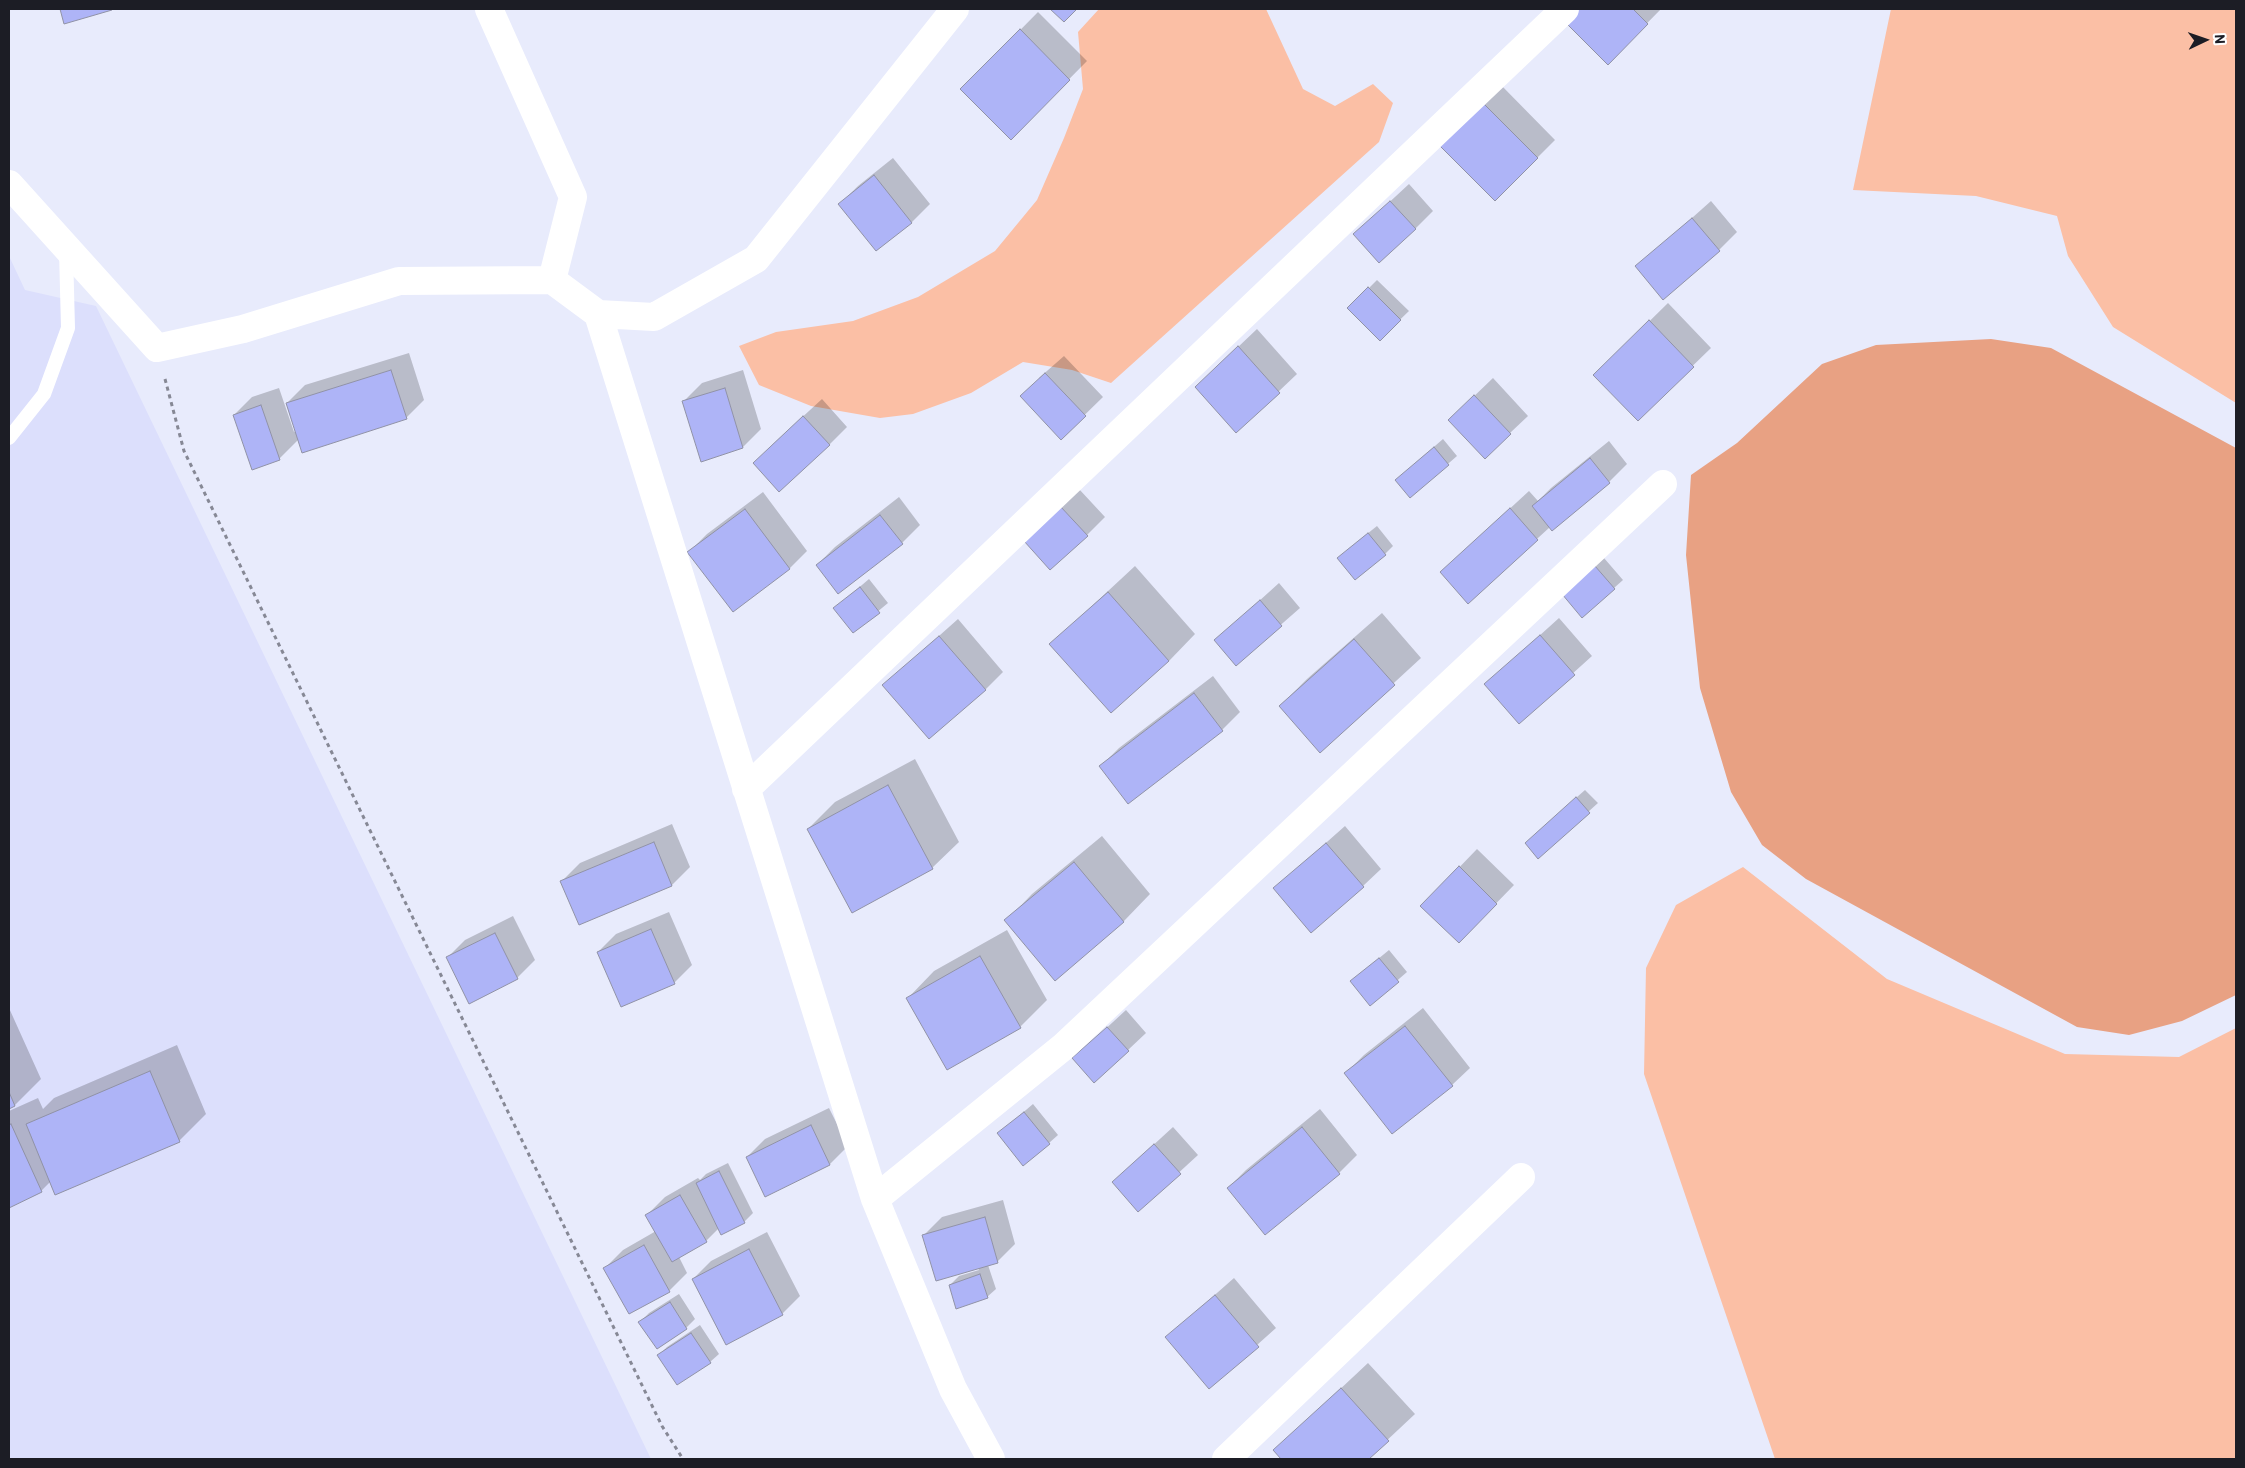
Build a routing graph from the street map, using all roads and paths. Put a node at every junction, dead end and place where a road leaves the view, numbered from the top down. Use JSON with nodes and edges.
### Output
{"nodes":[{"id":1,"x":489,"y":9,"type":"edge"},
{"id":2,"x":955,"y":9,"type":"edge"},
{"id":3,"x":1565,"y":9,"type":"edge"},
{"id":4,"x":9,"y":184,"type":"edge"},
{"id":5,"x":66,"y":248,"type":"junction"},
{"id":6,"x":552,"y":280,"type":"junction"},
{"id":7,"x":598,"y":314,"type":"junction"},
{"id":8,"x":157,"y":348,"type":"junction"},
{"id":9,"x":9,"y":438,"type":"edge"},
{"id":10,"x":1663,"y":484,"type":"dead end"},
{"id":11,"x":746,"y":789,"type":"junction"},
{"id":12,"x":1521,"y":1177,"type":"dead end"},
{"id":13,"x":875,"y":1199,"type":"junction"},
{"id":14,"x":683,"y":1459,"type":"edge"},
{"id":15,"x":992,"y":1459,"type":"edge"},
{"id":16,"x":1226,"y":1459,"type":"edge"}],
"edges":[{"from":1,"to":6,"type":"street"},
{"from":2,"to":7,"type":"street"},
{"from":3,"to":11,"type":"street"},
{"from":4,"to":5,"type":"street"},
{"from":5,"to":8,"type":"street"},
{"from":5,"to":9,"type":"lane"},
{"from":6,"to":7,"type":"street"},
{"from":6,"to":8,"type":"street"},
{"from":7,"to":11,"type":"street"},
{"from":8,"to":14,"type":"path"},
{"from":10,"to":13,"type":"street"},
{"from":11,"to":13,"type":"street"},
{"from":12,"to":16,"type":"street"},
{"from":13,"to":15,"type":"street"}]}
